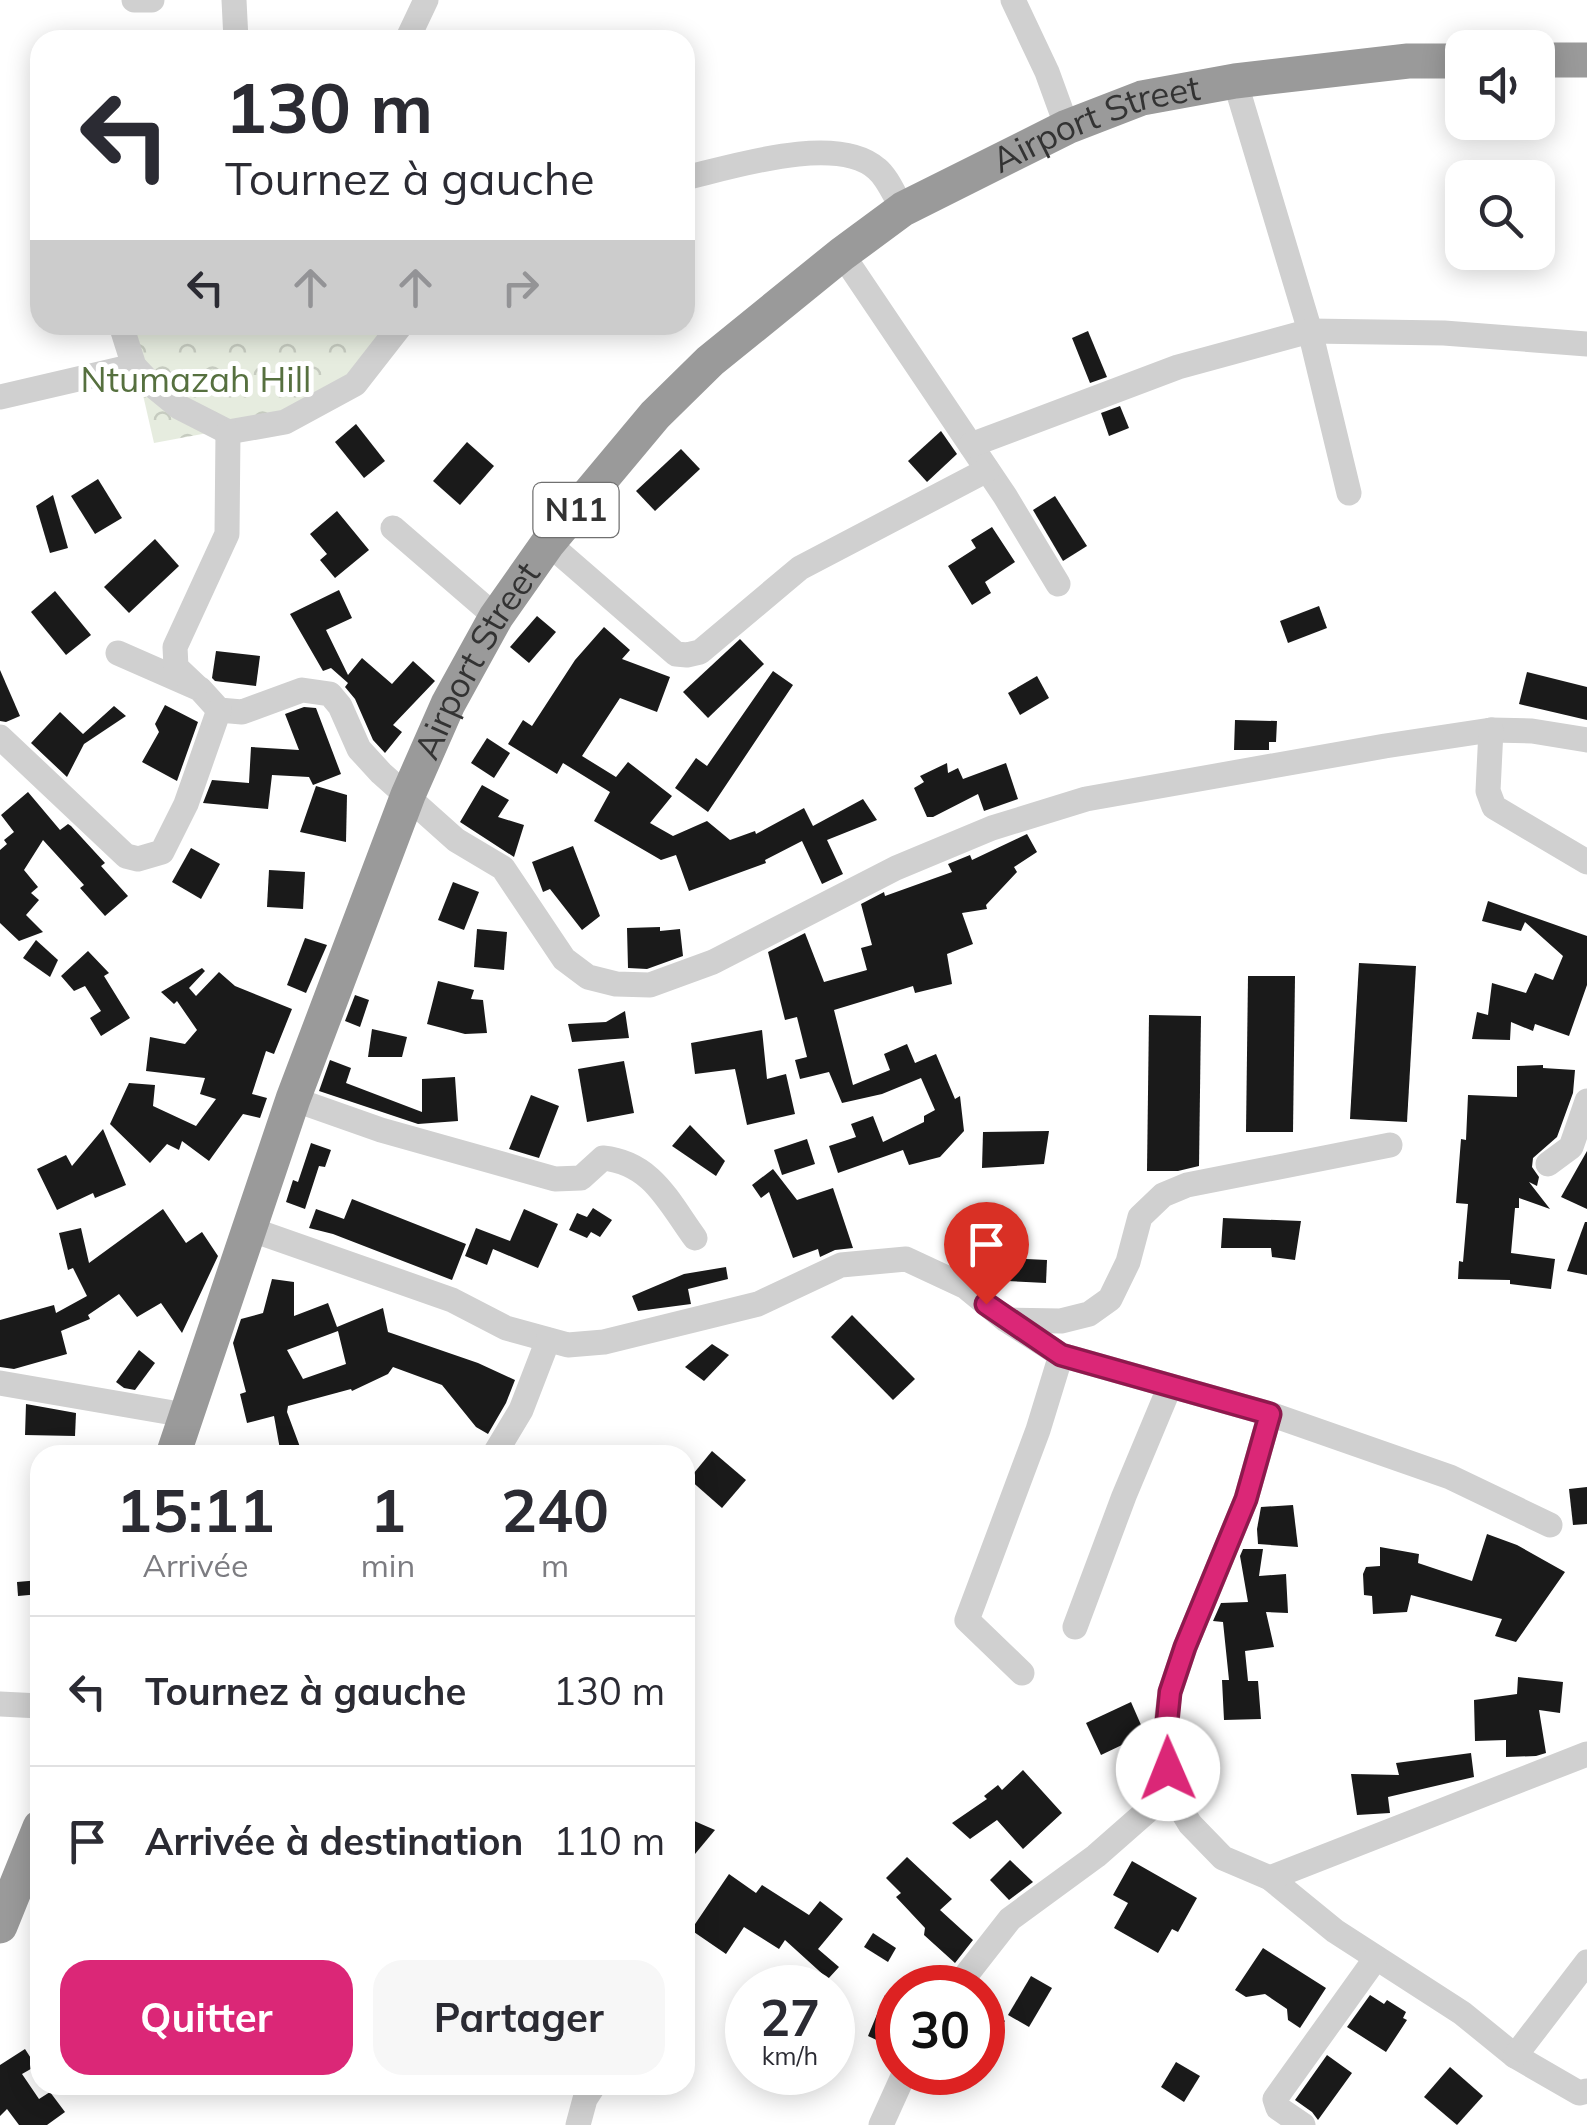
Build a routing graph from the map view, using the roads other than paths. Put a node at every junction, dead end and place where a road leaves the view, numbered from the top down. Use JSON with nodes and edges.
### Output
{"nodes":[{"id":1,"x":134,"y":0,"type":"edge"},
{"id":2,"x":152,"y":0,"type":"edge"},
{"id":3,"x":234,"y":0,"type":"edge"},
{"id":4,"x":426,"y":0,"type":"edge"},
{"id":5,"x":1013,"y":0,"type":"edge"},
{"id":6,"x":236,"y":30,"type":"edge"},
{"id":7,"x":412,"y":30,"type":"edge"},
{"id":8,"x":1445,"y":60,"type":"edge"},
{"id":9,"x":1555,"y":60,"type":"edge"},
{"id":10,"x":1587,"y":60,"type":"edge"},
{"id":11,"x":1234,"y":80,"type":"junction"},
{"id":12,"x":1067,"y":127,"type":"junction"},
{"id":13,"x":695,"y":176,"type":"edge"},
{"id":14,"x":903,"y":209,"type":"junction"},
{"id":15,"x":842,"y":254,"type":"junction"},
{"id":16,"x":1310,"y":331,"type":"junction"},
{"id":17,"x":123,"y":335,"type":"edge"},
{"id":18,"x":393,"y":335,"type":"edge"},
{"id":19,"x":1587,"y":344,"type":"edge"},
{"id":20,"x":134,"y":366,"type":"junction"},
{"id":21,"x":0,"y":396,"type":"edge"},
{"id":22,"x":228,"y":432,"type":"junction"},
{"id":23,"x":971,"y":445,"type":"junction"},
{"id":24,"x":987,"y":470,"type":"junction"},
{"id":25,"x":1349,"y":492,"type":"dead end"},
{"id":26,"x":393,"y":528,"type":"dead end"},
{"id":27,"x":548,"y":543,"type":"junction"},
{"id":28,"x":1058,"y":584,"type":"dead end"},
{"id":29,"x":496,"y":616,"type":"junction"},
{"id":30,"x":118,"y":653,"type":"dead end"},
{"id":31,"x":200,"y":689,"type":"junction"},
{"id":32,"x":219,"y":710,"type":"junction"},
{"id":33,"x":1491,"y":730,"type":"junction"},
{"id":34,"x":0,"y":737,"type":"edge"},
{"id":35,"x":1587,"y":740,"type":"edge"},
{"id":36,"x":408,"y":795,"type":"junction"},
{"id":37,"x":1587,"y":862,"type":"edge"},
{"id":38,"x":293,"y":1099,"type":"junction"},
{"id":39,"x":1587,"y":1101,"type":"edge"},
{"id":40,"x":1390,"y":1144,"type":"dead end"},
{"id":41,"x":1548,"y":1164,"type":"dead end"},
{"id":42,"x":250,"y":1229,"type":"junction"},
{"id":43,"x":695,"y":1238,"type":"dead end"},
{"id":44,"x":1006,"y":1320,"type":"junction"},
{"id":45,"x":548,"y":1340,"type":"junction"},
{"id":46,"x":1061,"y":1355,"type":"junction"},
{"id":47,"x":0,"y":1383,"type":"edge"},
{"id":48,"x":1170,"y":1386,"type":"junction"},
{"id":49,"x":1270,"y":1414,"type":"junction"},
{"id":50,"x":185,"y":1415,"type":"junction"},
{"id":51,"x":175,"y":1445,"type":"edge"},
{"id":52,"x":500,"y":1445,"type":"edge"},
{"id":53,"x":1550,"y":1525,"type":"dead end"},
{"id":54,"x":1075,"y":1628,"type":"dead end"},
{"id":55,"x":1022,"y":1673,"type":"dead end"},
{"id":56,"x":0,"y":1704,"type":"edge"},
{"id":57,"x":30,"y":1706,"type":"edge"},
{"id":58,"x":1587,"y":1754,"type":"edge"},
{"id":59,"x":1170,"y":1792,"type":"junction"},
{"id":60,"x":30,"y":1852,"type":"edge"},
{"id":61,"x":1270,"y":1878,"type":"junction"},
{"id":62,"x":0,"y":1926,"type":"edge"},
{"id":63,"x":1376,"y":1958,"type":"junction"},
{"id":64,"x":1587,"y":1962,"type":"edge"},
{"id":65,"x":974,"y":1965,"type":"edge"},
{"id":66,"x":1514,"y":2056,"type":"junction"},
{"id":67,"x":590,"y":2095,"type":"edge"},
{"id":68,"x":894,"y":2095,"type":"edge"},
{"id":69,"x":1584,"y":2096,"type":"edge"},
{"id":70,"x":578,"y":2125,"type":"edge"},
{"id":71,"x":881,"y":2125,"type":"edge"},
{"id":72,"x":1303,"y":2125,"type":"edge"}],
"edges":[{"from":1,"to":2,"type":"street"},
{"from":3,"to":6,"type":"street"},
{"from":4,"to":7,"type":"street"},
{"from":5,"to":12,"type":"street"},
{"from":8,"to":11,"type":"highway","name":"Airport Street","number":"N11"},
{"from":9,"to":10,"type":"highway"},
{"from":11,"to":12,"type":"highway","name":"Airport Street","number":"N11"},
{"from":11,"to":16,"type":"street"},
{"from":12,"to":14,"type":"highway","name":"Airport Street","number":"N11"},
{"from":13,"to":14,"type":"street"},
{"from":14,"to":15,"type":"highway","name":"Airport Street","number":"N11"},
{"from":15,"to":23,"type":"street"},
{"from":15,"to":27,"type":"highway","name":"Airport Street","number":"N11"},
{"from":16,"to":19,"type":"street"},
{"from":16,"to":23,"type":"street"},
{"from":16,"to":25,"type":"street"},
{"from":17,"to":20,"type":"street"},
{"from":18,"to":22,"type":"street"},
{"from":20,"to":21,"type":"street"},
{"from":20,"to":22,"type":"street"},
{"from":22,"to":31,"type":"street"},
{"from":23,"to":24,"type":"street"},
{"from":24,"to":27,"type":"street"},
{"from":24,"to":28,"type":"street"},
{"from":26,"to":29,"type":"street"},
{"from":27,"to":29,"type":"highway","name":"Airport Street","number":"N11"},
{"from":29,"to":36,"type":"highway","name":"Airport Street","number":"N11"},
{"from":30,"to":31,"type":"street"},
{"from":31,"to":32,"type":"street"},
{"from":32,"to":34,"type":"street"},
{"from":32,"to":36,"type":"street"},
{"from":33,"to":35,"type":"street"},
{"from":33,"to":36,"type":"street"},
{"from":33,"to":37,"type":"street"},
{"from":36,"to":38,"type":"highway","name":"Airport Street","number":"N11"},
{"from":38,"to":42,"type":"highway","name":"Airport Street","number":"N11"},
{"from":38,"to":43,"type":"street"},
{"from":39,"to":41,"type":"street"},
{"from":40,"to":44,"type":"street"},
{"from":42,"to":45,"type":"street"},
{"from":42,"to":50,"type":"highway","name":"Airport Street","number":"N11"},
{"from":44,"to":45,"type":"street"},
{"from":44,"to":46,"type":"street"},
{"from":45,"to":52,"type":"street"},
{"from":46,"to":48,"type":"street"},
{"from":46,"to":55,"type":"street"},
{"from":47,"to":50,"type":"street"},
{"from":48,"to":49,"type":"street"},
{"from":48,"to":54,"type":"street"},
{"from":49,"to":53,"type":"street"},
{"from":49,"to":59,"type":"street"},
{"from":50,"to":51,"type":"highway","name":"Airport Street","number":"N11"},
{"from":56,"to":57,"type":"street"},
{"from":58,"to":61,"type":"street"},
{"from":59,"to":61,"type":"street"},
{"from":59,"to":65,"type":"street"},
{"from":60,"to":62,"type":"highway"},
{"from":61,"to":63,"type":"street"},
{"from":63,"to":66,"type":"street"},
{"from":63,"to":72,"type":"street"},
{"from":64,"to":66,"type":"street"},
{"from":66,"to":69,"type":"street"},
{"from":67,"to":70,"type":"street"},
{"from":68,"to":71,"type":"street"}]}
